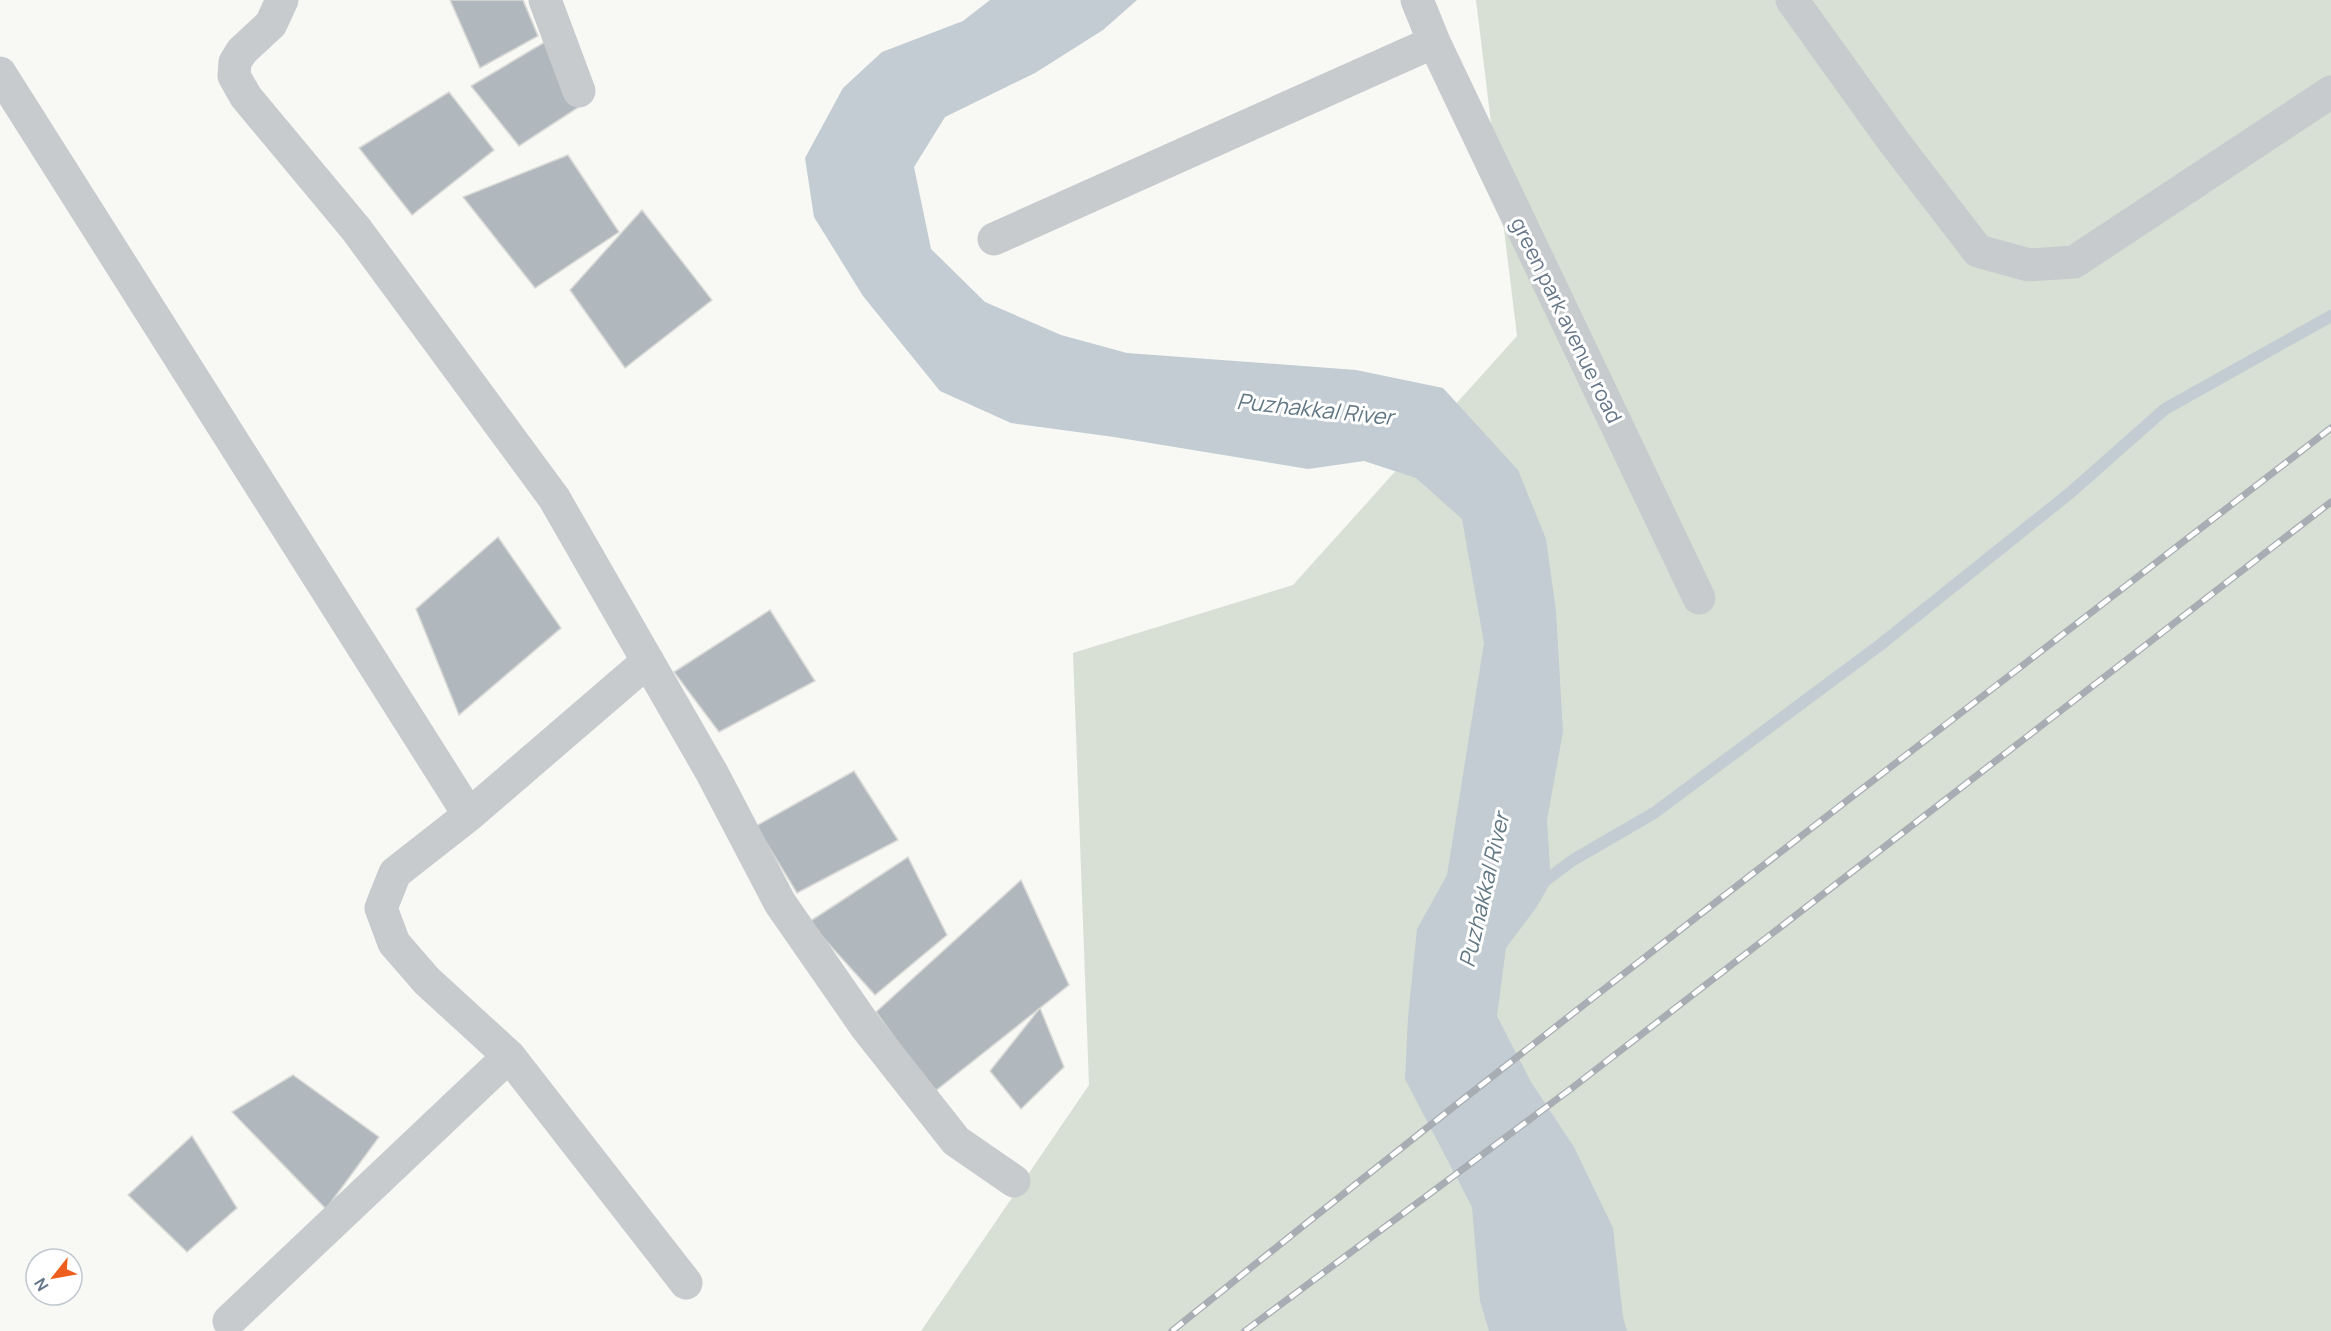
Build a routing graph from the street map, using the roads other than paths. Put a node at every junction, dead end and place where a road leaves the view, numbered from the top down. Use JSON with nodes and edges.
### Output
{"nodes":[{"id":1,"x":283,"y":0,"type":"edge"},
{"id":2,"x":545,"y":0,"type":"edge"},
{"id":3,"x":1417,"y":0,"type":"edge"},
{"id":4,"x":1792,"y":0,"type":"edge"},
{"id":5,"x":1434,"y":42,"type":"junction"},
{"id":6,"x":0,"y":73,"type":"edge"},
{"id":7,"x":579,"y":91,"type":"dead end"},
{"id":8,"x":2331,"y":92,"type":"edge"},
{"id":9,"x":994,"y":239,"type":"dead end"},
{"id":10,"x":1700,"y":598,"type":"dead end"},
{"id":11,"x":648,"y":661,"type":"junction"},
{"id":12,"x":469,"y":815,"type":"junction"},
{"id":13,"x":509,"y":1056,"type":"junction"},
{"id":14,"x":1014,"y":1181,"type":"dead end"},
{"id":15,"x":686,"y":1283,"type":"dead end"},
{"id":16,"x":226,"y":1328,"type":"edge"}],
"edges":[{"from":1,"to":11,"type":"street"},
{"from":2,"to":7,"type":"street"},
{"from":3,"to":5,"type":"street","name":"green park avenue road"},
{"from":4,"to":8,"type":"street"},
{"from":5,"to":9,"type":"street"},
{"from":5,"to":10,"type":"street","name":"green park avenue road"},
{"from":6,"to":12,"type":"street"},
{"from":11,"to":12,"type":"street"},
{"from":11,"to":14,"type":"street"},
{"from":12,"to":13,"type":"street"},
{"from":13,"to":15,"type":"street"},
{"from":13,"to":16,"type":"street"}]}
